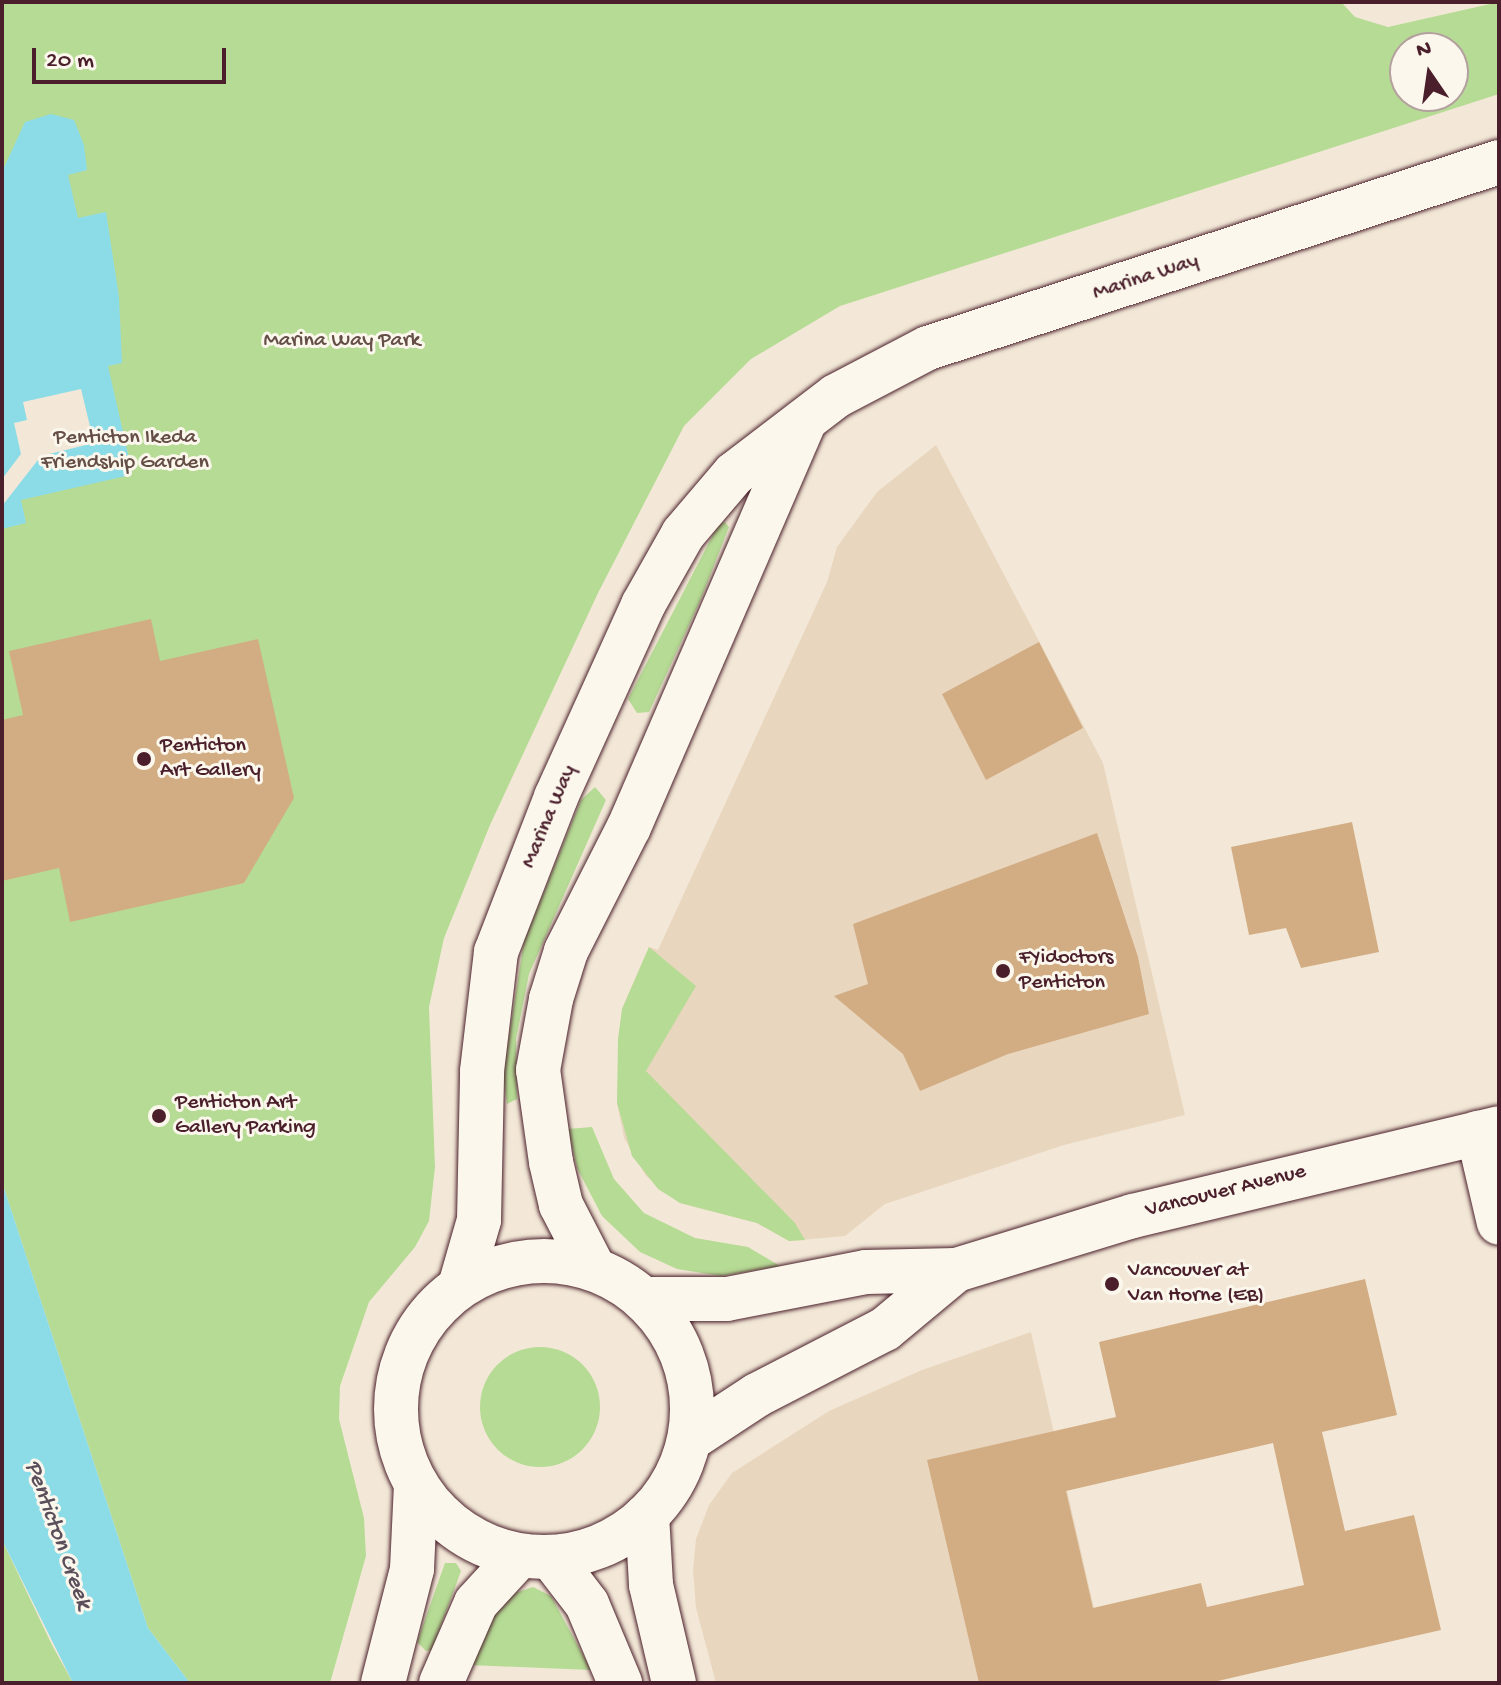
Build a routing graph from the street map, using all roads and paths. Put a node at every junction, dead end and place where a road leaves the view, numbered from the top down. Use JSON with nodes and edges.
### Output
{"nodes":[{"id":1,"x":1499,"y":162,"type":"edge"},
{"id":2,"x":805,"y":418,"type":"junction"},
{"id":3,"x":1488,"y":1130,"type":"edge"},
{"id":4,"x":1499,"y":1223,"type":"edge"},
{"id":5,"x":594,"y":1269,"type":"junction"},
{"id":6,"x":956,"y":1270,"type":"junction"},
{"id":7,"x":460,"y":1286,"type":"junction"},
{"id":8,"x":644,"y":1299,"type":"junction"},
{"id":9,"x":690,"y":1439,"type":"junction"},
{"id":10,"x":416,"y":1485,"type":"junction"},
{"id":11,"x":647,"y":1515,"type":"junction"},
{"id":12,"x":535,"y":1556,"type":"junction"},
{"id":13,"x":383,"y":1683,"type":"edge"},
{"id":14,"x":441,"y":1683,"type":"edge"},
{"id":15,"x":620,"y":1683,"type":"edge"},
{"id":16,"x":674,"y":1683,"type":"edge"}],
"edges":[{"from":1,"to":2,"type":"street","name":"Marina Way"},
{"from":2,"to":5,"type":"street"},
{"from":2,"to":7,"type":"street","name":"Marina Way"},
{"from":3,"to":4,"type":"street"},
{"from":3,"to":6,"type":"street","name":"Vancouver Avenue"},
{"from":5,"to":7,"type":"street"},
{"from":5,"to":8,"type":"street"},
{"from":6,"to":8,"type":"street","name":"Vancouver Avenue"},
{"from":6,"to":9,"type":"street","name":"Vancouver Avenue"},
{"from":7,"to":10,"type":"street"},
{"from":8,"to":9,"type":"street"},
{"from":9,"to":11,"type":"street"},
{"from":10,"to":12,"type":"street"},
{"from":10,"to":13,"type":"street"},
{"from":11,"to":12,"type":"street"},
{"from":11,"to":16,"type":"street"},
{"from":12,"to":14,"type":"street"},
{"from":12,"to":15,"type":"street"}]}
